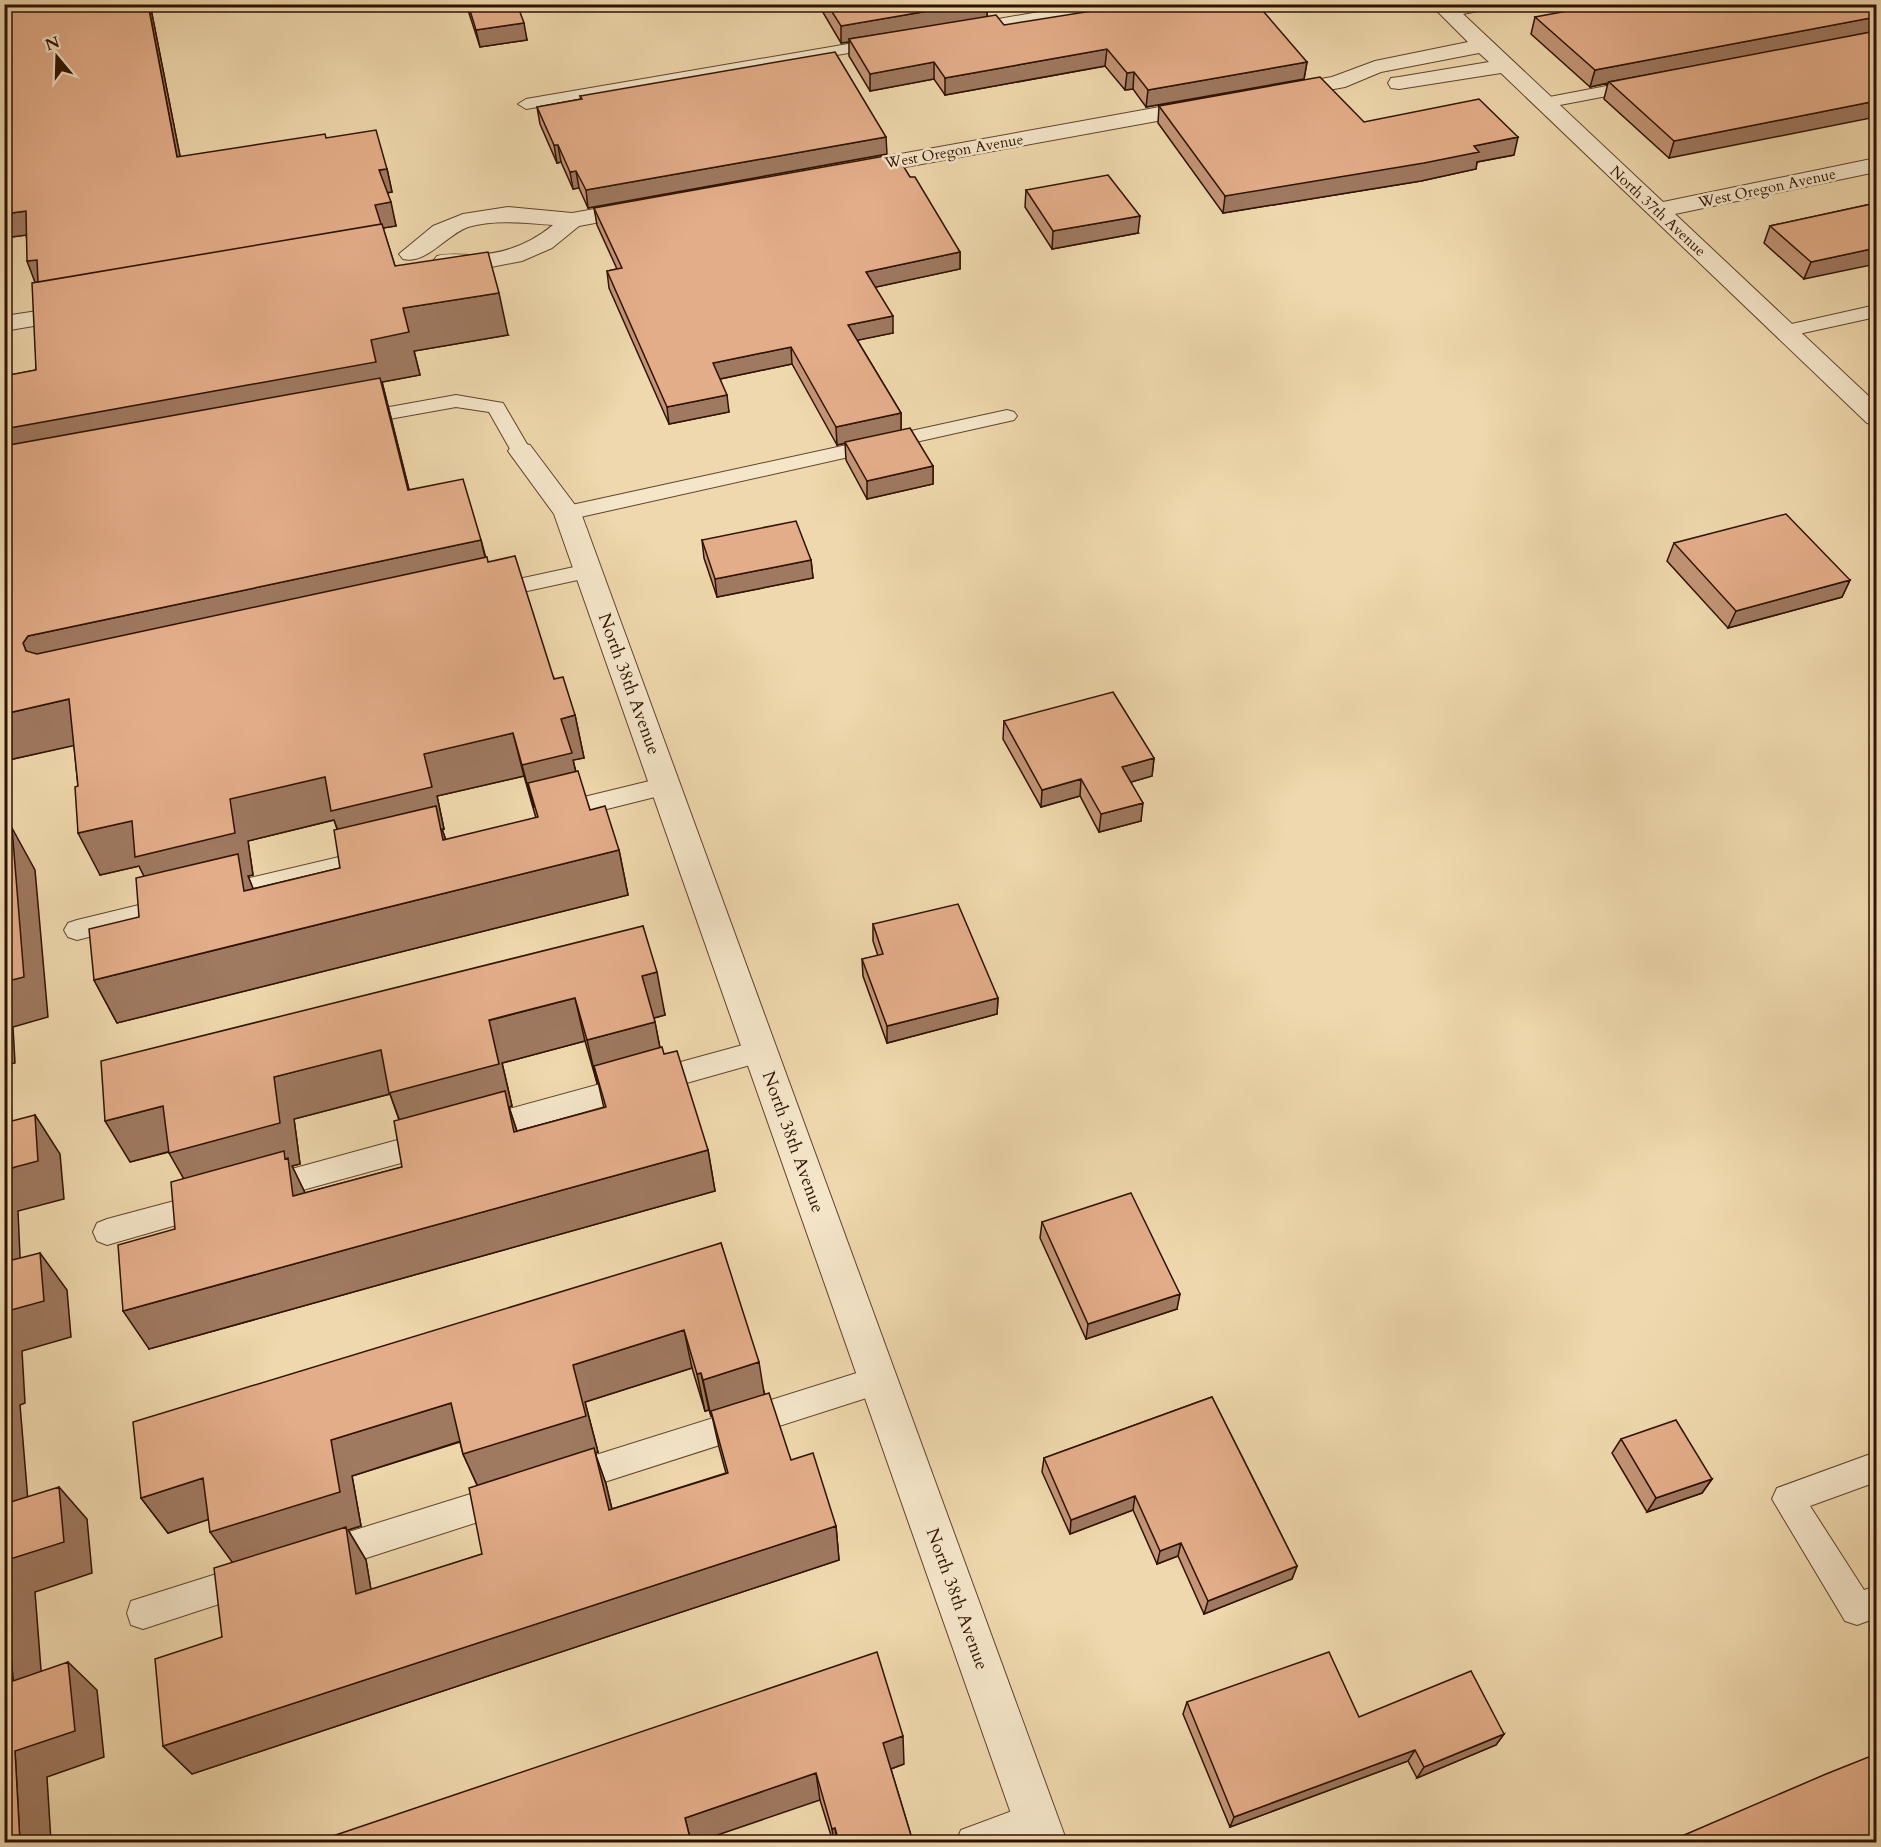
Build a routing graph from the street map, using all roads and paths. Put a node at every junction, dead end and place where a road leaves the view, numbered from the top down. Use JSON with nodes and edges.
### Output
{"nodes":[{"id":1,"x":1114,"y":4,"type":"edge"},
{"id":2,"x":1485,"y":4,"type":"edge"},
{"id":3,"x":1444,"y":8,"type":"edge"},
{"id":4,"x":950,"y":32,"type":"edge"},
{"id":5,"x":902,"y":40,"type":"edge"},
{"id":6,"x":1486,"y":45,"type":"junction"},
{"id":7,"x":1508,"y":66,"type":"junction"},
{"id":8,"x":1337,"y":82,"type":"junction"},
{"id":9,"x":1650,"y":83,"type":"edge"},
{"id":10,"x":1268,"y":95,"type":"edge"},
{"id":11,"x":1221,"y":103,"type":"edge"},
{"id":12,"x":1544,"y":103,"type":"junction"},
{"id":13,"x":525,"y":104,"type":"dead end"},
{"id":14,"x":1876,"y":165,"type":"edge"},
{"id":15,"x":838,"y":172,"type":"edge"},
{"id":16,"x":659,"y":204,"type":"edge"},
{"id":17,"x":1658,"y":210,"type":"junction"},
{"id":18,"x":572,"y":220,"type":"junction"},
{"id":19,"x":101,"y":308,"type":"edge"},
{"id":20,"x":1876,"y":310,"type":"edge"},
{"id":21,"x":4,"y":324,"type":"edge"},
{"id":22,"x":1785,"y":331,"type":"junction"},
{"id":23,"x":1007,"y":416,"type":"dead end"},
{"id":24,"x":1876,"y":417,"type":"edge"},
{"id":25,"x":340,"y":422,"type":"edge"},
{"id":26,"x":522,"y":451,"type":"joint"},
{"id":27,"x":567,"y":513,"type":"junction"},
{"id":28,"x":588,"y":571,"type":"junction"},
{"id":29,"x":466,"y":597,"type":"edge"},
{"id":30,"x":666,"y":786,"type":"junction"},
{"id":31,"x":529,"y":820,"type":"edge"},
{"id":32,"x":401,"y":851,"type":"edge"},
{"id":33,"x":76,"y":930,"type":"dead end"},
{"id":34,"x":761,"y":1051,"type":"junction"},
{"id":35,"x":107,"y":1232,"type":"dead end"},
{"id":36,"x":879,"y":1380,"type":"junction"},
{"id":37,"x":1876,"y":1467,"type":"edge"},
{"id":38,"x":1876,"y":1602,"type":"edge"},
{"id":39,"x":143,"y":1613,"type":"dead end"},
{"id":40,"x":1040,"y":1831,"type":"edge"},
{"id":41,"x":973,"y":1842,"type":"edge"}],
"edges":[{"from":1,"to":4,"type":"lane"},
{"from":2,"to":3,"type":"street"},
{"from":3,"to":6,"type":"street","name":"North 37th Avenue"},
{"from":5,"to":13,"type":"lane"},
{"from":6,"to":7,"type":"street","name":"North 37th Avenue"},
{"from":6,"to":8,"type":"street"},
{"from":7,"to":8,"type":"street"},
{"from":7,"to":12,"type":"street","name":"North 37th Avenue"},
{"from":8,"to":10,"type":"street"},
{"from":9,"to":12,"type":"lane"},
{"from":11,"to":15,"type":"street","name":"West Oregon Avenue"},
{"from":12,"to":17,"type":"street","name":"North 37th Avenue"},
{"from":14,"to":17,"type":"street","name":"West Oregon Avenue"},
{"from":16,"to":18,"type":"street"},
{"from":17,"to":22,"type":"street","name":"North 37th Avenue"},
{"from":18,"to":18,"type":"street"},
{"from":19,"to":21,"type":"street"},
{"from":20,"to":22,"type":"lane"},
{"from":22,"to":24,"type":"street","name":"North 37th Avenue"},
{"from":23,"to":27,"type":"lane"},
{"from":25,"to":26,"type":"lane"},
{"from":26,"to":27,"type":"street","name":"North 38th Avenue"},
{"from":27,"to":28,"type":"street","name":"North 38th Avenue"},
{"from":28,"to":29,"type":"lane"},
{"from":28,"to":30,"type":"street","name":"North 38th Avenue"},
{"from":30,"to":31,"type":"lane"},
{"from":30,"to":34,"type":"street","name":"North 38th Avenue"},
{"from":32,"to":33,"type":"lane"},
{"from":34,"to":35,"type":"lane"},
{"from":34,"to":36,"type":"street","name":"North 38th Avenue"},
{"from":36,"to":39,"type":"lane"},
{"from":36,"to":40,"type":"street","name":"North 38th Avenue"},
{"from":37,"to":38,"type":"lane"},
{"from":40,"to":41,"type":"lane"}]}
